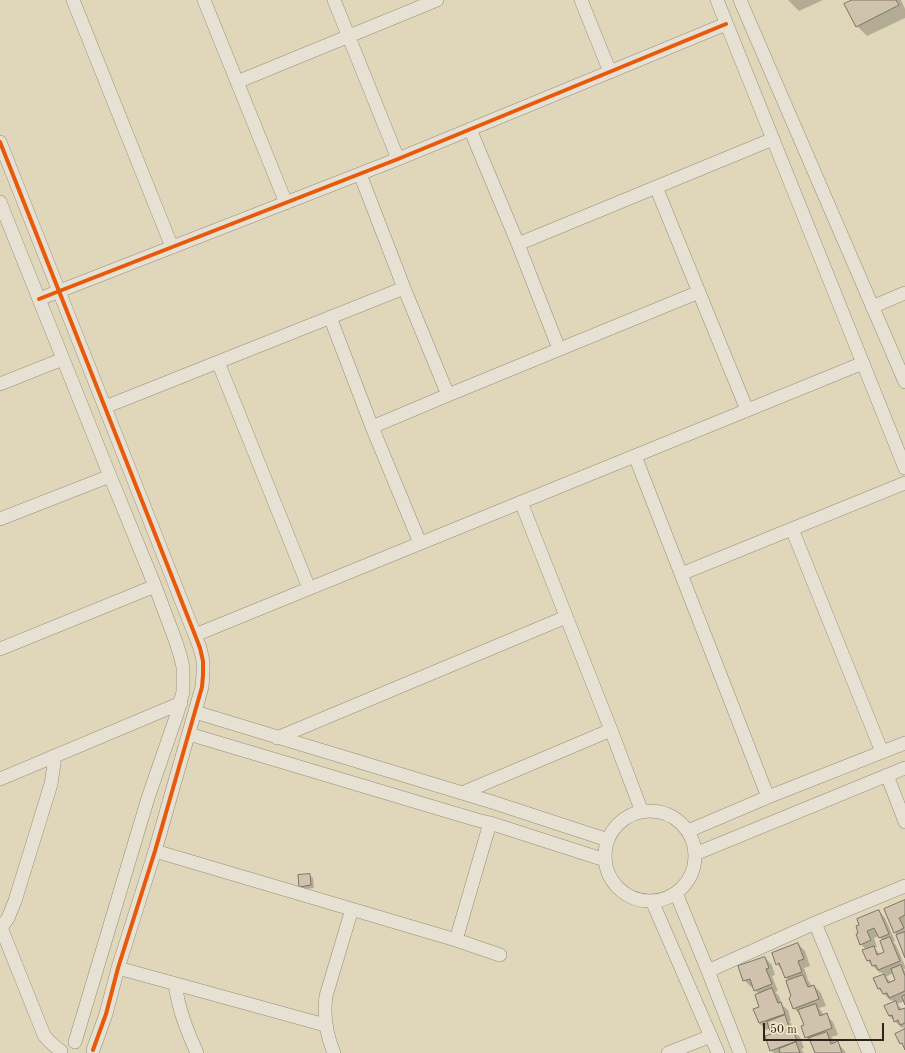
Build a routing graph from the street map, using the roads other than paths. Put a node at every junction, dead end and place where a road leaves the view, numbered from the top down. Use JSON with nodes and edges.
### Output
{"nodes":[{"id":1,"x":73,"y":0,"type":"edge"},
{"id":2,"x":204,"y":0,"type":"edge"},
{"id":3,"x":334,"y":0,"type":"edge"},
{"id":4,"x":437,"y":0,"type":"edge"},
{"id":5,"x":581,"y":0,"type":"edge"},
{"id":6,"x":717,"y":0,"type":"edge"},
{"id":7,"x":740,"y":0,"type":"edge"},
{"id":8,"x":726,"y":24,"type":"junction"},
{"id":9,"x":348,"y":37,"type":"junction"},
{"id":10,"x":610,"y":72,"type":"junction"},
{"id":11,"x":237,"y":82,"type":"junction"},
{"id":12,"x":470,"y":130,"type":"junction"},
{"id":13,"x":773,"y":139,"type":"junction"},
{"id":14,"x":0,"y":142,"type":"edge"},
{"id":15,"x":398,"y":159,"type":"junction"},
{"id":16,"x":360,"y":174,"type":"junction"},
{"id":17,"x":656,"y":187,"type":"junction"},
{"id":18,"x":0,"y":202,"type":"edge"},
{"id":19,"x":286,"y":203,"type":"junction"},
{"id":20,"x":518,"y":244,"type":"junction"},
{"id":21,"x":172,"y":247,"type":"junction"},
{"id":22,"x":404,"y":288,"type":"junction"},
{"id":23,"x":59,"y":290,"type":"junction"},
{"id":24,"x":699,"y":292,"type":"junction"},
{"id":25,"x":905,"y":292,"type":"edge"},
{"id":26,"x":39,"y":299,"type":"junction"},
{"id":27,"x":872,"y":307,"type":"junction"},
{"id":28,"x":330,"y":317,"type":"junction"},
{"id":29,"x":559,"y":350,"type":"junction"},
{"id":30,"x":63,"y":359,"type":"junction"},
{"id":31,"x":218,"y":362,"type":"junction"},
{"id":32,"x":863,"y":363,"type":"junction"},
{"id":33,"x":905,"y":382,"type":"edge"},
{"id":34,"x":0,"y":384,"type":"edge"},
{"id":35,"x":448,"y":395,"type":"junction"},
{"id":36,"x":105,"y":407,"type":"junction"},
{"id":37,"x":747,"y":410,"type":"junction"},
{"id":38,"x":372,"y":427,"type":"junction"},
{"id":39,"x":635,"y":456,"type":"junction"},
{"id":40,"x":905,"y":468,"type":"edge"},
{"id":41,"x":110,"y":476,"type":"junction"},
{"id":42,"x":905,"y":483,"type":"edge"},
{"id":43,"x":521,"y":502,"type":"junction"},
{"id":44,"x":0,"y":519,"type":"edge"},
{"id":45,"x":792,"y":529,"type":"junction"},
{"id":46,"x":420,"y":543,"type":"junction"},
{"id":47,"x":681,"y":574,"type":"junction"},
{"id":48,"x":155,"y":586,"type":"junction"},
{"id":49,"x":309,"y":588,"type":"junction"},
{"id":50,"x":566,"y":617,"type":"junction"},
{"id":51,"x":195,"y":635,"type":"junction"},
{"id":52,"x":0,"y":649,"type":"edge"},
{"id":53,"x":181,"y":703,"type":"junction"},
{"id":54,"x":195,"y":712,"type":"junction"},
{"id":55,"x":611,"y":730,"type":"junction"},
{"id":56,"x":189,"y":734,"type":"junction"},
{"id":57,"x":277,"y":738,"type":"junction"},
{"id":58,"x":905,"y":743,"type":"edge"},
{"id":59,"x":882,"y":752,"type":"junction"},
{"id":60,"x":54,"y":756,"type":"junction"},
{"id":61,"x":905,"y":768,"type":"edge"},
{"id":62,"x":887,"y":775,"type":"junction"},
{"id":63,"x":0,"y":779,"type":"edge"},
{"id":64,"x":462,"y":793,"type":"junction"},
{"id":65,"x":768,"y":796,"type":"junction"},
{"id":66,"x":642,"y":812,"type":"junction"},
{"id":67,"x":905,"y":822,"type":"edge"},
{"id":68,"x":490,"y":823,"type":"junction"},
{"id":69,"x":688,"y":831,"type":"junction"},
{"id":70,"x":608,"y":840,"type":"junction"},
{"id":71,"x":155,"y":851,"type":"junction"},
{"id":72,"x":695,"y":854,"type":"junction"},
{"id":73,"x":605,"y":860,"type":"junction"},
{"id":74,"x":905,"y":886,"type":"edge"},
{"id":75,"x":676,"y":893,"type":"junction"},
{"id":76,"x":652,"y":901,"type":"junction"},
{"id":77,"x":352,"y":909,"type":"junction"},
{"id":78,"x":815,"y":923,"type":"junction"},
{"id":79,"x":1,"y":926,"type":"edge"},
{"id":80,"x":456,"y":940,"type":"junction"},
{"id":81,"x":500,"y":955,"type":"dead end"},
{"id":82,"x":118,"y":968,"type":"junction"},
{"id":83,"x":708,"y":971,"type":"junction"},
{"id":84,"x":176,"y":984,"type":"junction"},
{"id":85,"x":325,"y":1025,"type":"junction"},
{"id":86,"x":710,"y":1036,"type":"junction"},
{"id":87,"x":75,"y":1042,"type":"junction"},
{"id":88,"x":94,"y":1051,"type":"edge"},
{"id":89,"x":60,"y":1052,"type":"edge"},
{"id":90,"x":197,"y":1053,"type":"edge"},
{"id":91,"x":334,"y":1053,"type":"edge"},
{"id":92,"x":668,"y":1053,"type":"edge"},
{"id":93,"x":718,"y":1053,"type":"edge"},
{"id":94,"x":740,"y":1053,"type":"edge"},
{"id":95,"x":869,"y":1053,"type":"edge"}],
"edges":[{"from":1,"to":21,"type":"street"},
{"from":2,"to":11,"type":"street"},
{"from":3,"to":9,"type":"street"},
{"from":4,"to":9,"type":"street"},
{"from":5,"to":10,"type":"street"},
{"from":6,"to":8,"type":"street"},
{"from":7,"to":27,"type":"street"},
{"from":8,"to":10,"type":"street"},
{"from":8,"to":13,"type":"street"},
{"from":9,"to":11,"type":"street"},
{"from":9,"to":15,"type":"street"},
{"from":10,"to":12,"type":"street"},
{"from":11,"to":19,"type":"street"},
{"from":12,"to":15,"type":"street"},
{"from":12,"to":20,"type":"street"},
{"from":13,"to":17,"type":"street"},
{"from":13,"to":32,"type":"street"},
{"from":14,"to":23,"type":"street"},
{"from":15,"to":16,"type":"street"},
{"from":16,"to":19,"type":"street"},
{"from":16,"to":22,"type":"street"},
{"from":17,"to":20,"type":"street"},
{"from":17,"to":24,"type":"street"},
{"from":18,"to":26,"type":"street"},
{"from":19,"to":21,"type":"street"},
{"from":20,"to":29,"type":"street"},
{"from":21,"to":23,"type":"street"},
{"from":22,"to":28,"type":"street"},
{"from":22,"to":35,"type":"street"},
{"from":23,"to":26,"type":"street"},
{"from":23,"to":36,"type":"street"},
{"from":24,"to":29,"type":"street"},
{"from":24,"to":37,"type":"street"},
{"from":25,"to":27,"type":"street"},
{"from":26,"to":30,"type":"street"},
{"from":27,"to":33,"type":"street"},
{"from":28,"to":31,"type":"street"},
{"from":28,"to":38,"type":"street"},
{"from":29,"to":35,"type":"street"},
{"from":30,"to":34,"type":"street"},
{"from":30,"to":41,"type":"street"},
{"from":31,"to":36,"type":"street"},
{"from":31,"to":49,"type":"street"},
{"from":32,"to":37,"type":"street"},
{"from":32,"to":40,"type":"street"},
{"from":35,"to":38,"type":"street"},
{"from":36,"to":51,"type":"street"},
{"from":37,"to":39,"type":"street"},
{"from":38,"to":46,"type":"street"},
{"from":39,"to":43,"type":"street"},
{"from":39,"to":47,"type":"street"},
{"from":41,"to":44,"type":"street"},
{"from":41,"to":48,"type":"street"},
{"from":42,"to":45,"type":"street"},
{"from":43,"to":46,"type":"street"},
{"from":43,"to":50,"type":"street"},
{"from":45,"to":47,"type":"street"},
{"from":45,"to":59,"type":"street"},
{"from":46,"to":49,"type":"street"},
{"from":47,"to":65,"type":"street"},
{"from":48,"to":52,"type":"street"},
{"from":48,"to":53,"type":"street"},
{"from":49,"to":51,"type":"street"},
{"from":50,"to":55,"type":"street"},
{"from":50,"to":57,"type":"street"},
{"from":51,"to":54,"type":"street"},
{"from":53,"to":60,"type":"street"},
{"from":53,"to":87,"type":"street"},
{"from":54,"to":56,"type":"street"},
{"from":54,"to":57,"type":"street"},
{"from":55,"to":64,"type":"street"},
{"from":55,"to":66,"type":"street"},
{"from":56,"to":68,"type":"street"},
{"from":56,"to":71,"type":"street"},
{"from":57,"to":64,"type":"street"},
{"from":58,"to":59,"type":"street"},
{"from":59,"to":65,"type":"street"},
{"from":60,"to":63,"type":"street"},
{"from":60,"to":79,"type":"street"},
{"from":61,"to":62,"type":"street"},
{"from":62,"to":67,"type":"street"},
{"from":62,"to":72,"type":"street"},
{"from":64,"to":70,"type":"street"},
{"from":65,"to":69,"type":"street"},
{"from":66,"to":69,"type":"street"},
{"from":66,"to":70,"type":"street"},
{"from":68,"to":73,"type":"street"},
{"from":68,"to":80,"type":"street"},
{"from":69,"to":72,"type":"street"},
{"from":70,"to":73,"type":"street"},
{"from":71,"to":77,"type":"street"},
{"from":71,"to":82,"type":"street"},
{"from":72,"to":75,"type":"street"},
{"from":73,"to":76,"type":"street"},
{"from":74,"to":78,"type":"street"},
{"from":75,"to":76,"type":"street"},
{"from":75,"to":83,"type":"street"},
{"from":76,"to":86,"type":"street"},
{"from":77,"to":80,"type":"street"},
{"from":77,"to":85,"type":"street"},
{"from":78,"to":83,"type":"street"},
{"from":78,"to":95,"type":"street"},
{"from":79,"to":89,"type":"street"},
{"from":80,"to":81,"type":"street"},
{"from":82,"to":84,"type":"street"},
{"from":82,"to":88,"type":"street"},
{"from":83,"to":94,"type":"street"},
{"from":84,"to":85,"type":"street"},
{"from":84,"to":90,"type":"street"},
{"from":85,"to":91,"type":"street"},
{"from":86,"to":92,"type":"street"},
{"from":86,"to":93,"type":"street"},
{"from":87,"to":88,"type":"street"},
{"from":87,"to":89,"type":"street"}]}
